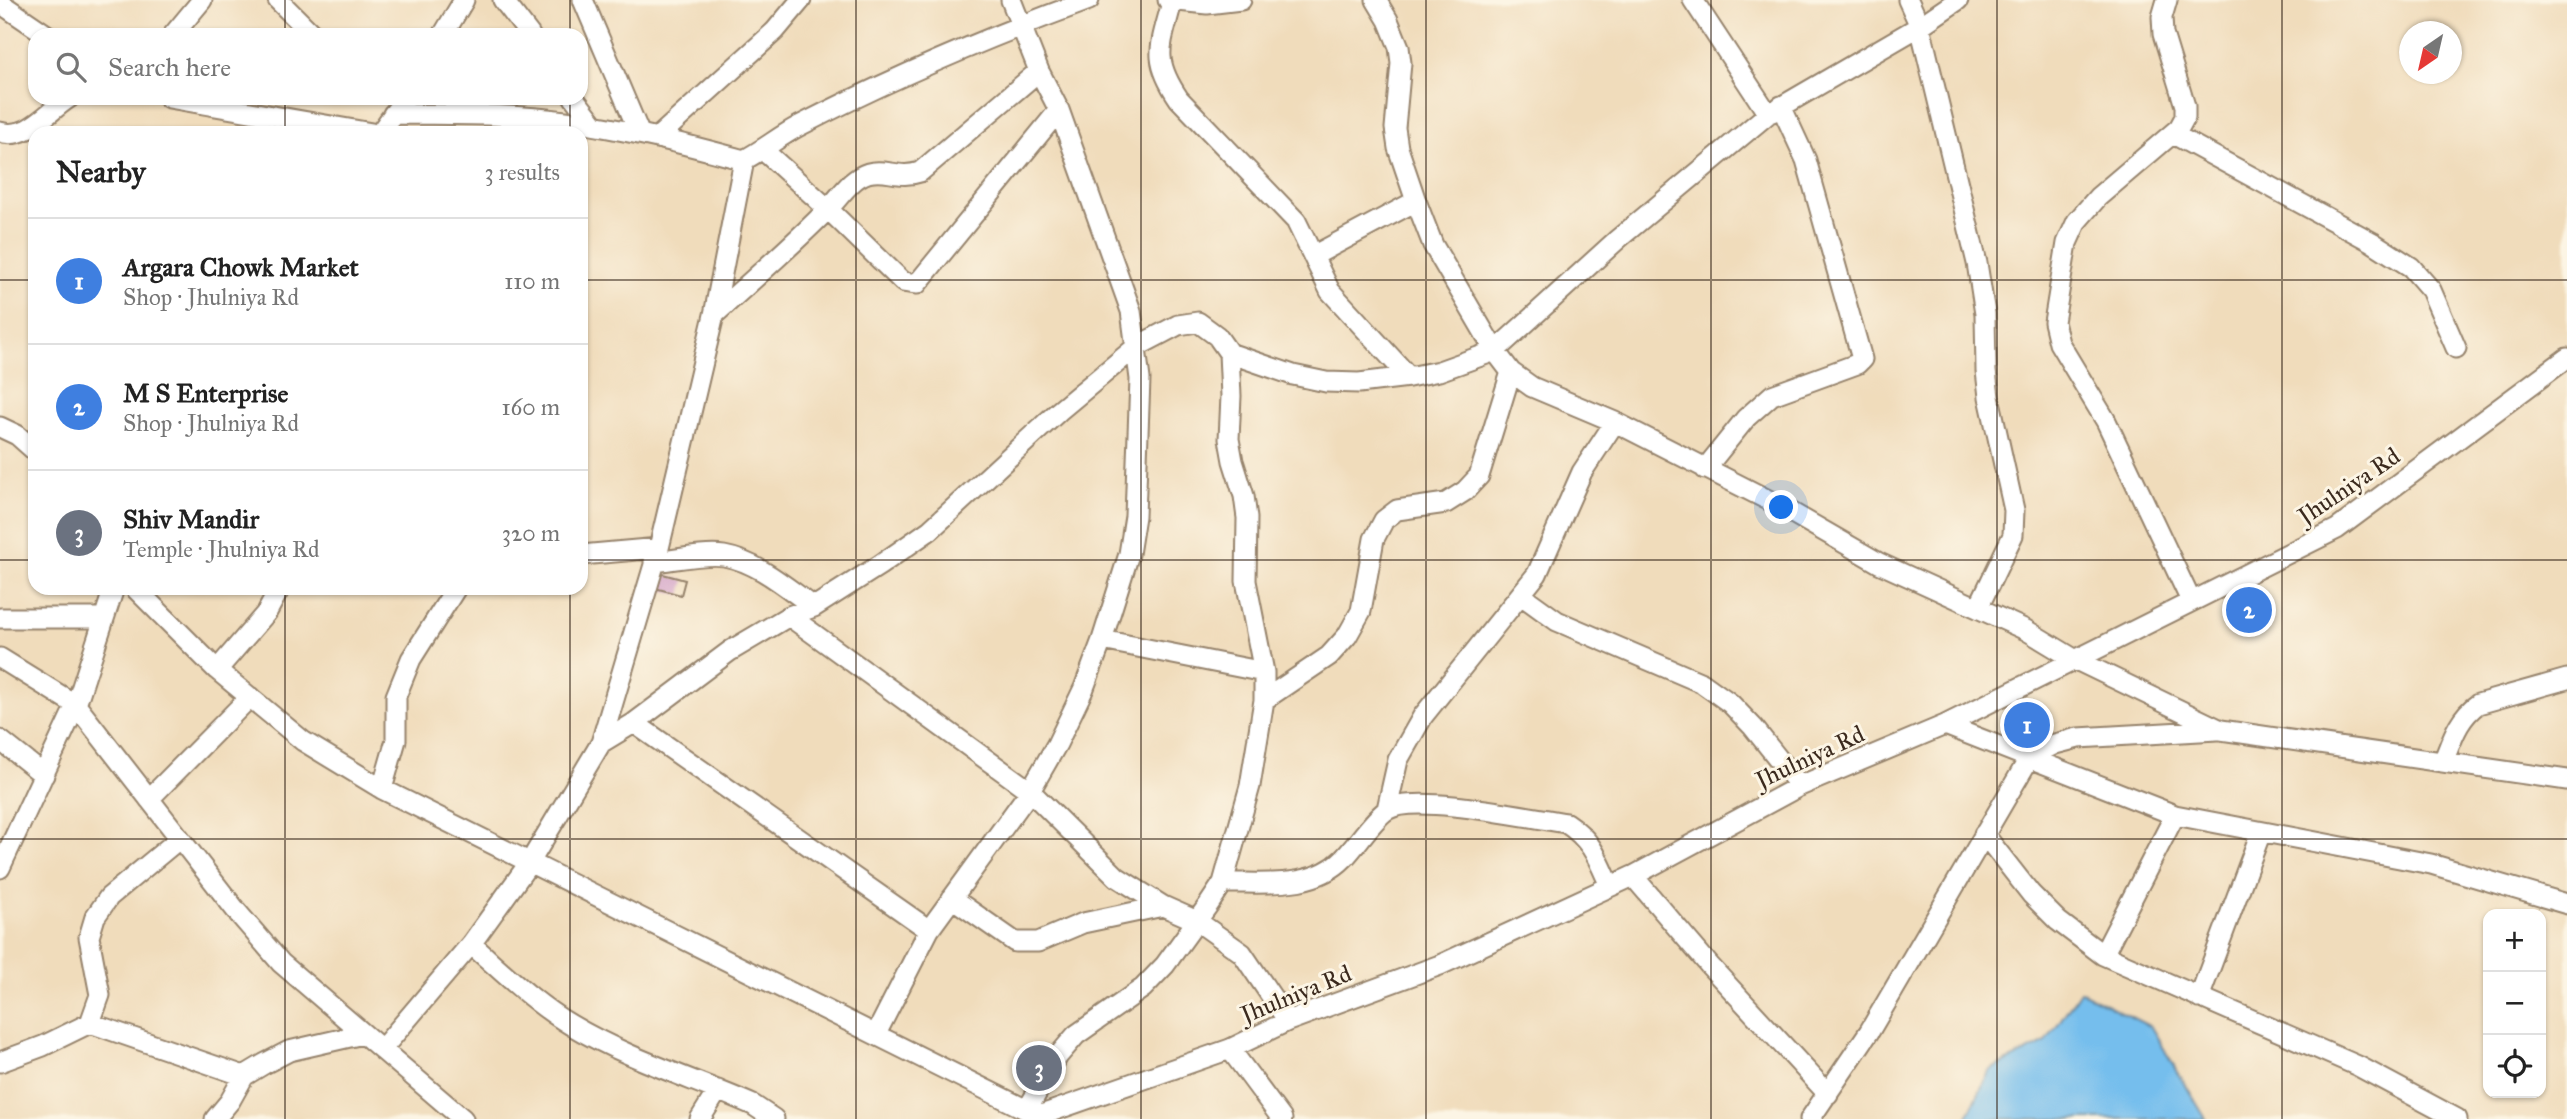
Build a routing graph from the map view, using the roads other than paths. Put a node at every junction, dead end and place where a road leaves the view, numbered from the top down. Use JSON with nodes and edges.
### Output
{"nodes":[{"id":1,"x":202,"y":0,"type":"edge"},
{"id":2,"x":278,"y":0,"type":"edge"},
{"id":3,"x":464,"y":0,"type":"edge"},
{"id":4,"x":503,"y":0,"type":"edge"},
{"id":5,"x":583,"y":0,"type":"edge"},
{"id":6,"x":1011,"y":0,"type":"edge"},
{"id":7,"x":1089,"y":0,"type":"edge"},
{"id":8,"x":1241,"y":0,"type":"edge"},
{"id":9,"x":1376,"y":0,"type":"edge"},
{"id":10,"x":1693,"y":0,"type":"edge"},
{"id":11,"x":1908,"y":0,"type":"edge"},
{"id":12,"x":1958,"y":0,"type":"edge"},
{"id":13,"x":2167,"y":0,"type":"edge"},
{"id":14,"x":1170,"y":1,"type":"edge"},
{"id":15,"x":797,"y":2,"type":"edge"},
{"id":16,"x":0,"y":3,"type":"edge"},
{"id":17,"x":1020,"y":25,"type":"junction"},
{"id":18,"x":1920,"y":26,"type":"junction"},
{"id":19,"x":37,"y":28,"type":"edge"},
{"id":20,"x":179,"y":28,"type":"edge"},
{"id":21,"x":306,"y":28,"type":"edge"},
{"id":22,"x":447,"y":28,"type":"edge"},
{"id":23,"x":525,"y":28,"type":"edge"},
{"id":24,"x":1039,"y":71,"type":"junction"},
{"id":25,"x":60,"y":105,"type":"edge"},
{"id":26,"x":210,"y":105,"type":"edge"},
{"id":27,"x":400,"y":105,"type":"edge"},
{"id":28,"x":580,"y":105,"type":"edge"},
{"id":29,"x":1059,"y":110,"type":"junction"},
{"id":30,"x":1774,"y":110,"type":"junction"},
{"id":31,"x":393,"y":114,"type":"junction"},
{"id":32,"x":595,"y":125,"type":"junction"},
{"id":33,"x":32,"y":126,"type":"edge"},
{"id":34,"x":331,"y":126,"type":"edge"},
{"id":35,"x":385,"y":126,"type":"edge"},
{"id":36,"x":551,"y":126,"type":"edge"},
{"id":37,"x":576,"y":126,"type":"edge"},
{"id":38,"x":28,"y":129,"type":"edge"},
{"id":39,"x":0,"y":132,"type":"edge"},
{"id":40,"x":2173,"y":134,"type":"junction"},
{"id":41,"x":648,"y":135,"type":"junction"},
{"id":42,"x":763,"y":150,"type":"junction"},
{"id":43,"x":744,"y":160,"type":"junction"},
{"id":44,"x":1416,"y":201,"type":"junction"},
{"id":45,"x":828,"y":209,"type":"junction"},
{"id":46,"x":1313,"y":256,"type":"junction"},
{"id":47,"x":714,"y":315,"type":"junction"},
{"id":48,"x":1136,"y":346,"type":"junction"},
{"id":49,"x":2456,"y":348,"type":"dead end"},
{"id":50,"x":1495,"y":351,"type":"junction"},
{"id":51,"x":1229,"y":353,"type":"junction"},
{"id":52,"x":2567,"y":358,"type":"edge"},
{"id":53,"x":1511,"y":372,"type":"junction"},
{"id":54,"x":1409,"y":377,"type":"junction"},
{"id":55,"x":1615,"y":422,"type":"junction"},
{"id":56,"x":0,"y":427,"type":"edge"},
{"id":57,"x":28,"y":445,"type":"edge"},
{"id":58,"x":1705,"y":469,"type":"junction"},
{"id":59,"x":588,"y":555,"type":"edge"},
{"id":60,"x":656,"y":555,"type":"junction"},
{"id":61,"x":112,"y":595,"type":"edge"},
{"id":62,"x":142,"y":595,"type":"edge"},
{"id":63,"x":276,"y":595,"type":"edge"},
{"id":64,"x":452,"y":595,"type":"edge"},
{"id":65,"x":1521,"y":595,"type":"junction"},
{"id":66,"x":2191,"y":601,"type":"junction"},
{"id":67,"x":814,"y":607,"type":"junction"},
{"id":68,"x":1978,"y":608,"type":"junction"},
{"id":69,"x":789,"y":615,"type":"junction"},
{"id":70,"x":0,"y":618,"type":"edge"},
{"id":71,"x":104,"y":618,"type":"junction"},
{"id":72,"x":1102,"y":640,"type":"junction"},
{"id":73,"x":0,"y":658,"type":"edge"},
{"id":74,"x":2074,"y":659,"type":"junction"},
{"id":75,"x":217,"y":670,"type":"junction"},
{"id":76,"x":1264,"y":672,"type":"junction"},
{"id":77,"x":2567,"y":679,"type":"edge"},
{"id":78,"x":250,"y":697,"type":"junction"},
{"id":79,"x":1264,"y":700,"type":"junction"},
{"id":80,"x":76,"y":705,"type":"junction"},
{"id":81,"x":634,"y":723,"type":"junction"},
{"id":82,"x":1945,"y":725,"type":"junction"},
{"id":83,"x":2221,"y":730,"type":"junction"},
{"id":84,"x":0,"y":740,"type":"edge"},
{"id":85,"x":601,"y":743,"type":"junction"},
{"id":86,"x":2030,"y":757,"type":"junction"},
{"id":87,"x":2443,"y":762,"type":"junction"},
{"id":88,"x":44,"y":775,"type":"junction"},
{"id":89,"x":2567,"y":780,"type":"edge"},
{"id":90,"x":1800,"y":786,"type":"junction"},
{"id":91,"x":382,"y":789,"type":"junction"},
{"id":92,"x":1030,"y":791,"type":"junction"},
{"id":93,"x":149,"y":799,"type":"junction"},
{"id":94,"x":1387,"y":809,"type":"junction"},
{"id":95,"x":2175,"y":815,"type":"junction"},
{"id":96,"x":2261,"y":832,"type":"junction"},
{"id":97,"x":1984,"y":834,"type":"junction"},
{"id":98,"x":179,"y":839,"type":"junction"},
{"id":99,"x":530,"y":862,"type":"junction"},
{"id":100,"x":0,"y":868,"type":"edge"},
{"id":101,"x":1633,"y":876,"type":"junction"},
{"id":102,"x":1223,"y":883,"type":"junction"},
{"id":103,"x":1610,"y":886,"type":"junction"},
{"id":104,"x":952,"y":898,"type":"junction"},
{"id":105,"x":2567,"y":904,"type":"edge"},
{"id":106,"x":1163,"y":906,"type":"junction"},
{"id":107,"x":1197,"y":921,"type":"junction"},
{"id":108,"x":929,"y":930,"type":"junction"},
{"id":109,"x":471,"y":944,"type":"junction"},
{"id":110,"x":2103,"y":955,"type":"junction"},
{"id":111,"x":2199,"y":998,"type":"junction"},
{"id":112,"x":1288,"y":1021,"type":"junction"},
{"id":113,"x":90,"y":1023,"type":"junction"},
{"id":114,"x":363,"y":1034,"type":"junction"},
{"id":115,"x":876,"y":1034,"type":"junction"},
{"id":116,"x":382,"y":1049,"type":"junction"},
{"id":117,"x":1230,"y":1049,"type":"junction"},
{"id":118,"x":0,"y":1062,"type":"edge"},
{"id":119,"x":244,"y":1076,"type":"junction"},
{"id":120,"x":718,"y":1090,"type":"junction"},
{"id":121,"x":1828,"y":1094,"type":"junction"},
{"id":122,"x":1035,"y":1116,"type":"edge"},
{"id":123,"x":215,"y":1119,"type":"edge"},
{"id":124,"x":464,"y":1119,"type":"edge"},
{"id":125,"x":700,"y":1119,"type":"edge"},
{"id":126,"x":775,"y":1119,"type":"edge"},
{"id":127,"x":1282,"y":1119,"type":"edge"},
{"id":128,"x":1810,"y":1119,"type":"edge"},
{"id":129,"x":2457,"y":1119,"type":"edge"}],
"edges":[{"from":1,"to":20,"type":"street"},
{"from":2,"to":21,"type":"street"},
{"from":3,"to":22,"type":"street"},
{"from":4,"to":23,"type":"street"},
{"from":5,"to":41,"type":"street"},
{"from":6,"to":17,"type":"street"},
{"from":7,"to":17,"type":"street"},
{"from":8,"to":14,"type":"street"},
{"from":9,"to":44,"type":"street"},
{"from":10,"to":30,"type":"street"},
{"from":11,"to":18,"type":"street"},
{"from":12,"to":18,"type":"street"},
{"from":13,"to":40,"type":"street"},
{"from":14,"to":46,"type":"street"},
{"from":15,"to":41,"type":"street"},
{"from":16,"to":19,"type":"street"},
{"from":17,"to":24,"type":"street"},
{"from":17,"to":42,"type":"street"},
{"from":18,"to":30,"type":"street"},
{"from":18,"to":68,"type":"street"},
{"from":24,"to":29,"type":"street"},
{"from":24,"to":45,"type":"street"},
{"from":25,"to":33,"type":"street"},
{"from":26,"to":34,"type":"street"},
{"from":27,"to":31,"type":"street"},
{"from":28,"to":32,"type":"street"},
{"from":29,"to":45,"type":"street"},
{"from":29,"to":48,"type":"street"},
{"from":30,"to":50,"type":"street"},
{"from":30,"to":58,"type":"street"},
{"from":31,"to":35,"type":"street"},
{"from":31,"to":36,"type":"street"},
{"from":32,"to":37,"type":"street"},
{"from":32,"to":41,"type":"street"},
{"from":38,"to":39,"type":"street"},
{"from":40,"to":49,"type":"street"},
{"from":40,"to":66,"type":"street"},
{"from":41,"to":43,"type":"street"},
{"from":42,"to":43,"type":"street"},
{"from":42,"to":45,"type":"street"},
{"from":43,"to":47,"type":"street"},
{"from":44,"to":46,"type":"street"},
{"from":44,"to":50,"type":"street"},
{"from":45,"to":47,"type":"street"},
{"from":46,"to":54,"type":"street"},
{"from":47,"to":60,"type":"street"},
{"from":48,"to":51,"type":"street"},
{"from":48,"to":67,"type":"street"},
{"from":48,"to":72,"type":"street"},
{"from":50,"to":53,"type":"street"},
{"from":50,"to":54,"type":"street"},
{"from":51,"to":54,"type":"street"},
{"from":51,"to":76,"type":"street"},
{"from":52,"to":66,"type":"street","name":"Jhulniya Rd"},
{"from":53,"to":55,"type":"street"},
{"from":53,"to":79,"type":"street"},
{"from":55,"to":58,"type":"street"},
{"from":55,"to":65,"type":"street"},
{"from":56,"to":57,"type":"street"},
{"from":58,"to":68,"type":"street"},
{"from":59,"to":60,"type":"street"},
{"from":60,"to":67,"type":"street"},
{"from":60,"to":85,"type":"street"},
{"from":61,"to":71,"type":"street"},
{"from":62,"to":75,"type":"street"},
{"from":63,"to":75,"type":"street"},
{"from":64,"to":91,"type":"street"},
{"from":65,"to":90,"type":"street"},
{"from":65,"to":94,"type":"street"},
{"from":66,"to":74,"type":"street","name":"Jhulniya Rd"},
{"from":67,"to":69,"type":"street"},
{"from":68,"to":74,"type":"street"},
{"from":69,"to":81,"type":"street"},
{"from":69,"to":92,"type":"street"},
{"from":70,"to":71,"type":"street"},
{"from":71,"to":80,"type":"street"},
{"from":72,"to":76,"type":"street"},
{"from":72,"to":92,"type":"street"},
{"from":73,"to":80,"type":"street"},
{"from":74,"to":82,"type":"street","name":"Jhulniya Rd"},
{"from":74,"to":83,"type":"street"},
{"from":75,"to":78,"type":"street"},
{"from":76,"to":79,"type":"street"},
{"from":77,"to":87,"type":"street"},
{"from":78,"to":91,"type":"street"},
{"from":78,"to":93,"type":"street"},
{"from":79,"to":102,"type":"street"},
{"from":80,"to":88,"type":"street"},
{"from":80,"to":93,"type":"street"},
{"from":81,"to":85,"type":"street"},
{"from":81,"to":108,"type":"street"},
{"from":82,"to":86,"type":"street"},
{"from":82,"to":90,"type":"street","name":"Jhulniya Rd"},
{"from":83,"to":86,"type":"street"},
{"from":83,"to":87,"type":"street"},
{"from":84,"to":88,"type":"street"},
{"from":85,"to":99,"type":"street"},
{"from":86,"to":95,"type":"street"},
{"from":86,"to":97,"type":"street"},
{"from":87,"to":89,"type":"street"},
{"from":88,"to":100,"type":"street"},
{"from":90,"to":101,"type":"street","name":"Jhulniya Rd"},
{"from":91,"to":99,"type":"street"},
{"from":92,"to":104,"type":"street"},
{"from":92,"to":106,"type":"street"},
{"from":93,"to":98,"type":"street"},
{"from":94,"to":102,"type":"street"},
{"from":94,"to":103,"type":"street"},
{"from":95,"to":96,"type":"street"},
{"from":95,"to":110,"type":"street"},
{"from":96,"to":105,"type":"street"},
{"from":96,"to":111,"type":"street"},
{"from":97,"to":110,"type":"street"},
{"from":97,"to":121,"type":"street"},
{"from":98,"to":113,"type":"street"},
{"from":98,"to":114,"type":"street"},
{"from":99,"to":109,"type":"street"},
{"from":99,"to":115,"type":"street"},
{"from":101,"to":103,"type":"street","name":"Jhulniya Rd"},
{"from":101,"to":121,"type":"street"},
{"from":102,"to":107,"type":"street"},
{"from":103,"to":112,"type":"street","name":"Jhulniya Rd"},
{"from":104,"to":106,"type":"street"},
{"from":104,"to":108,"type":"street"},
{"from":106,"to":107,"type":"street"},
{"from":107,"to":112,"type":"street"},
{"from":107,"to":122,"type":"street"},
{"from":108,"to":115,"type":"street"},
{"from":109,"to":116,"type":"street"},
{"from":109,"to":120,"type":"street"},
{"from":110,"to":111,"type":"street"},
{"from":111,"to":129,"type":"street"},
{"from":112,"to":117,"type":"street","name":"Jhulniya Rd"},
{"from":113,"to":118,"type":"street"},
{"from":113,"to":119,"type":"street"},
{"from":114,"to":116,"type":"street"},
{"from":114,"to":119,"type":"street"},
{"from":115,"to":122,"type":"street"},
{"from":116,"to":124,"type":"street"},
{"from":117,"to":122,"type":"street","name":"Jhulniya Rd"},
{"from":117,"to":127,"type":"street"},
{"from":119,"to":123,"type":"street"},
{"from":120,"to":125,"type":"street"},
{"from":120,"to":126,"type":"street"},
{"from":121,"to":128,"type":"street"}]}
